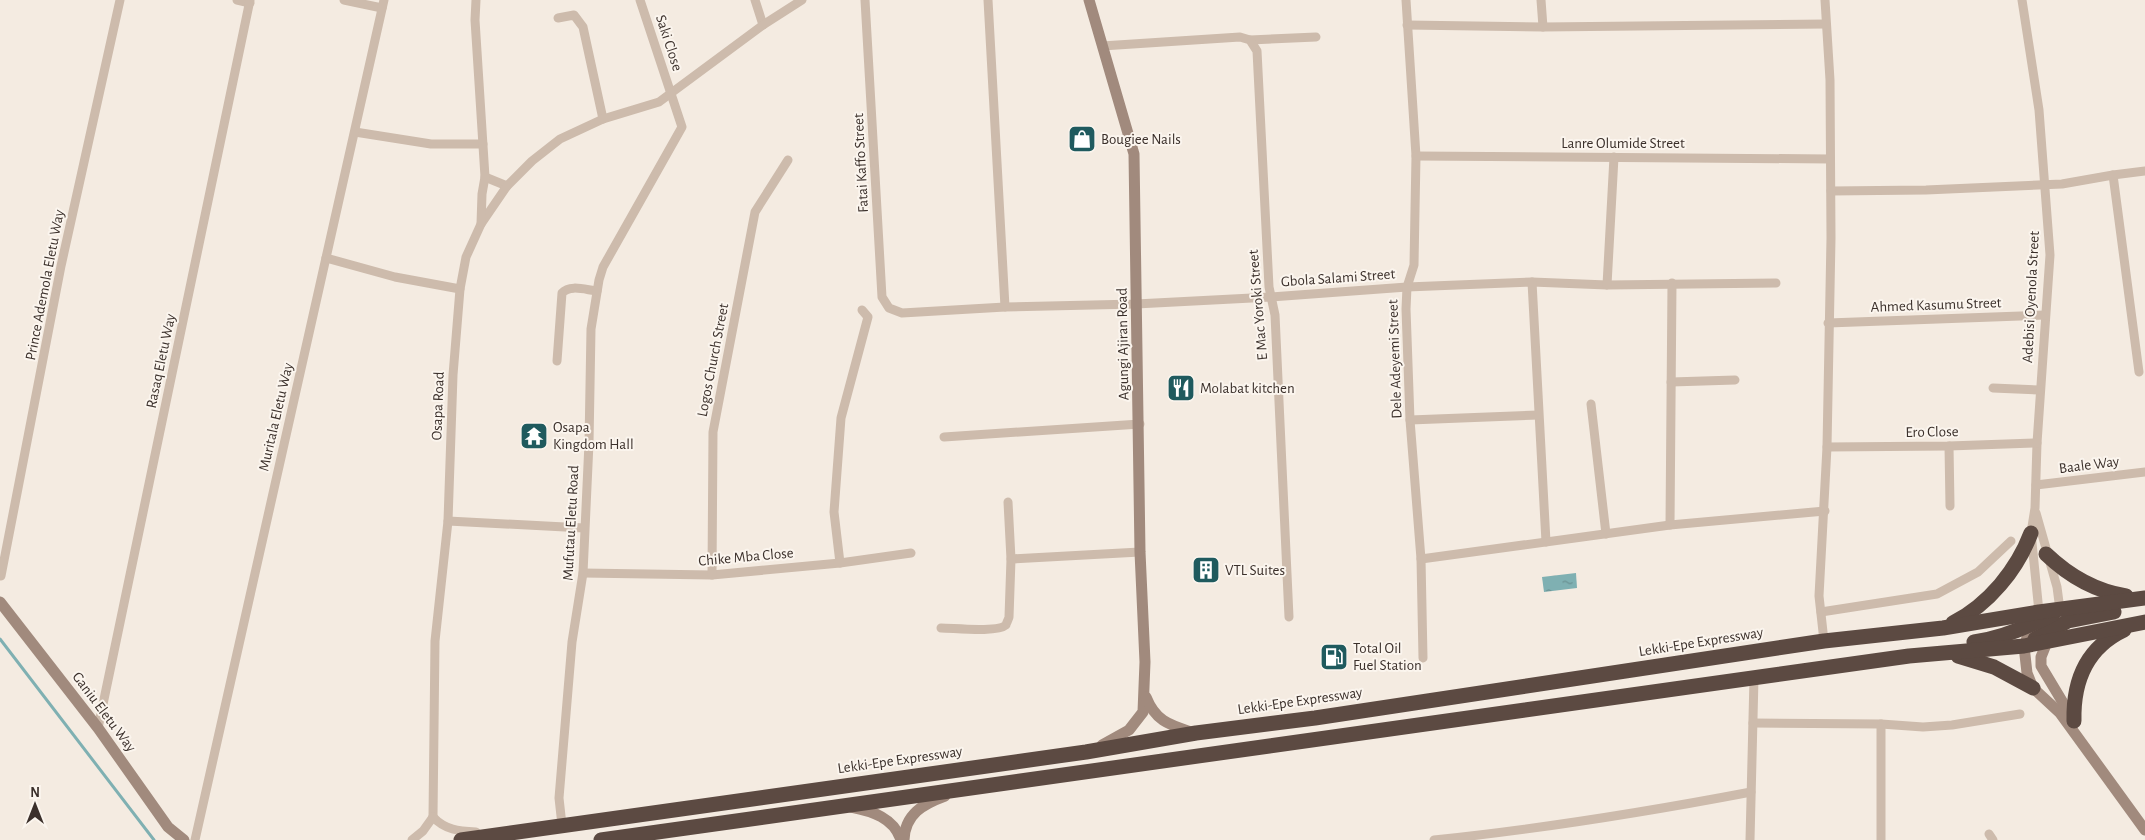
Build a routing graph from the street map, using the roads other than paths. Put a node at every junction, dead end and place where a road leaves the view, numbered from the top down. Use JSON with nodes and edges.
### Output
{"nodes":[{"id":1,"x":120,"y":0,"type":"edge"},
{"id":2,"x":237,"y":0,"type":"edge"},
{"id":3,"x":344,"y":0,"type":"edge"},
{"id":4,"x":476,"y":0,"type":"edge"},
{"id":5,"x":640,"y":0,"type":"edge"},
{"id":6,"x":755,"y":0,"type":"edge"},
{"id":7,"x":802,"y":0,"type":"edge"},
{"id":8,"x":865,"y":0,"type":"edge"},
{"id":9,"x":988,"y":0,"type":"edge"},
{"id":10,"x":1089,"y":0,"type":"edge"},
{"id":11,"x":1406,"y":0,"type":"edge"},
{"id":12,"x":1541,"y":0,"type":"edge"},
{"id":13,"x":1825,"y":0,"type":"edge"},
{"id":14,"x":2022,"y":0,"type":"edge"},
{"id":15,"x":250,"y":1,"type":"edge"},
{"id":16,"x":383,"y":4,"type":"edge"},
{"id":17,"x":558,"y":18,"type":"dead end"},
{"id":18,"x":1826,"y":24,"type":"junction"},
{"id":19,"x":763,"y":25,"type":"junction"},
{"id":20,"x":1407,"y":25,"type":"junction"},
{"id":21,"x":1543,"y":27,"type":"junction"},
{"id":22,"x":1316,"y":37,"type":"dead end"},
{"id":23,"x":1250,"y":40,"type":"junction"},
{"id":24,"x":1102,"y":46,"type":"junction"},
{"id":25,"x":670,"y":94,"type":"junction"},
{"id":26,"x":603,"y":119,"type":"junction"},
{"id":27,"x":354,"y":132,"type":"junction"},
{"id":28,"x":483,"y":144,"type":"junction"},
{"id":29,"x":1416,"y":156,"type":"junction"},
{"id":30,"x":1614,"y":157,"type":"junction"},
{"id":31,"x":1830,"y":159,"type":"junction"},
{"id":32,"x":788,"y":160,"type":"dead end"},
{"id":33,"x":2145,"y":172,"type":"edge"},
{"id":34,"x":2112,"y":175,"type":"junction"},
{"id":35,"x":486,"y":177,"type":"junction"},
{"id":36,"x":2045,"y":185,"type":"junction"},
{"id":37,"x":507,"y":186,"type":"junction"},
{"id":38,"x":1831,"y":191,"type":"junction"},
{"id":39,"x":481,"y":224,"type":"junction"},
{"id":40,"x":326,"y":258,"type":"junction"},
{"id":41,"x":1532,"y":282,"type":"junction"},
{"id":42,"x":1672,"y":283,"type":"junction"},
{"id":43,"x":1776,"y":283,"type":"dead end"},
{"id":44,"x":1607,"y":285,"type":"junction"},
{"id":45,"x":1407,"y":287,"type":"junction"},
{"id":46,"x":460,"y":289,"type":"junction"},
{"id":47,"x":597,"y":291,"type":"junction"},
{"id":48,"x":1271,"y":297,"type":"junction"},
{"id":49,"x":1136,"y":304,"type":"junction"},
{"id":50,"x":1005,"y":306,"type":"junction"},
{"id":51,"x":862,"y":310,"type":"dead end"},
{"id":52,"x":902,"y":312,"type":"joint"},
{"id":53,"x":2045,"y":315,"type":"junction"},
{"id":54,"x":1828,"y":323,"type":"junction"},
{"id":55,"x":557,"y":361,"type":"dead end"},
{"id":56,"x":2139,"y":372,"type":"dead end"},
{"id":57,"x":1735,"y":380,"type":"dead end"},
{"id":58,"x":1671,"y":382,"type":"junction"},
{"id":59,"x":1993,"y":388,"type":"dead end"},
{"id":60,"x":2040,"y":390,"type":"junction"},
{"id":61,"x":1591,"y":404,"type":"dead end"},
{"id":62,"x":1538,"y":415,"type":"junction"},
{"id":63,"x":1410,"y":420,"type":"junction"},
{"id":64,"x":1140,"y":424,"type":"junction"},
{"id":65,"x":944,"y":437,"type":"dead end"},
{"id":66,"x":2037,"y":443,"type":"junction"},
{"id":67,"x":1949,"y":446,"type":"junction"},
{"id":68,"x":1827,"y":447,"type":"junction"},
{"id":69,"x":2145,"y":472,"type":"edge"},
{"id":70,"x":2036,"y":485,"type":"junction"},
{"id":71,"x":1008,"y":502,"type":"dead end"},
{"id":72,"x":1950,"y":506,"type":"dead end"},
{"id":73,"x":2035,"y":508,"type":"junction"},
{"id":74,"x":1825,"y":511,"type":"junction"},
{"id":75,"x":448,"y":521,"type":"junction"},
{"id":76,"x":1670,"y":525,"type":"junction"},
{"id":77,"x":584,"y":528,"type":"junction"},
{"id":78,"x":2031,"y":533,"type":"junction"},
{"id":79,"x":1606,"y":534,"type":"junction"},
{"id":80,"x":2011,"y":541,"type":"dead end"},
{"id":81,"x":1546,"y":542,"type":"junction"},
{"id":82,"x":1140,"y":552,"type":"junction"},
{"id":83,"x":911,"y":553,"type":"dead end"},
{"id":84,"x":2046,"y":554,"type":"junction"},
{"id":85,"x":1011,"y":559,"type":"junction"},
{"id":86,"x":1421,"y":559,"type":"junction"},
{"id":87,"x":840,"y":563,"type":"junction"},
{"id":88,"x":583,"y":573,"type":"junction"},
{"id":89,"x":712,"y":575,"type":"junction"},
{"id":90,"x":1,"y":576,"type":"edge"},
{"id":91,"x":2145,"y":597,"type":"edge"},
{"id":92,"x":0,"y":602,"type":"edge"},
{"id":93,"x":2145,"y":607,"type":"edge"},
{"id":94,"x":2060,"y":610,"type":"junction"},
{"id":95,"x":1821,"y":612,"type":"junction"},
{"id":96,"x":2039,"y":612,"type":"junction"},
{"id":97,"x":1289,"y":617,"type":"dead end"},
{"id":98,"x":2145,"y":622,"type":"edge"},
{"id":99,"x":2030,"y":626,"type":"junction"},
{"id":100,"x":941,"y":628,"type":"dead end"},
{"id":101,"x":1943,"y":628,"type":"junction"},
{"id":102,"x":2050,"y":635,"type":"junction"},
{"id":103,"x":1824,"y":641,"type":"junction"},
{"id":104,"x":2024,"y":646,"type":"junction"},
{"id":105,"x":1909,"y":656,"type":"junction"},
{"id":106,"x":1423,"y":658,"type":"dead end"},
{"id":107,"x":1845,"y":665,"type":"junction"},
{"id":108,"x":1754,"y":678,"type":"junction"},
{"id":109,"x":2033,"y":688,"type":"junction"},
{"id":110,"x":1145,"y":693,"type":"junction"},
{"id":111,"x":2020,"y":714,"type":"dead end"},
{"id":112,"x":2074,"y":721,"type":"junction"},
{"id":113,"x":1753,"y":723,"type":"junction"},
{"id":114,"x":1881,"y":724,"type":"junction"},
{"id":115,"x":98,"y":728,"type":"junction"},
{"id":116,"x":1196,"y":733,"type":"junction"},
{"id":117,"x":1086,"y":752,"type":"junction"},
{"id":118,"x":2088,"y":752,"type":"junction"},
{"id":119,"x":971,"y":787,"type":"junction"},
{"id":120,"x":1751,"y":792,"type":"junction"},
{"id":121,"x":829,"y":807,"type":"junction"},
{"id":122,"x":433,"y":817,"type":"junction"},
{"id":123,"x":562,"y":825,"type":"junction"},
{"id":124,"x":2145,"y":830,"type":"edge"},
{"id":125,"x":498,"y":834,"type":"junction"},
{"id":126,"x":184,"y":840,"type":"edge"},
{"id":127,"x":196,"y":840,"type":"edge"},
{"id":128,"x":412,"y":840,"type":"edge"},
{"id":129,"x":461,"y":840,"type":"edge"},
{"id":130,"x":601,"y":840,"type":"edge"},
{"id":131,"x":902,"y":840,"type":"edge"},
{"id":132,"x":1434,"y":840,"type":"edge"},
{"id":133,"x":1750,"y":840,"type":"edge"},
{"id":134,"x":1881,"y":840,"type":"edge"}],
"edges":[{"from":1,"to":90,"type":"street","name":"Prince Ademola Eletu Way"},
{"from":2,"to":15,"type":"street"},
{"from":3,"to":16,"type":"street"},
{"from":4,"to":28,"type":"street","name":"Osapa Road"},
{"from":5,"to":25,"type":"street","name":"Saki Close"},
{"from":6,"to":19,"type":"street"},
{"from":7,"to":19,"type":"street"},
{"from":8,"to":52,"type":"street","name":"Fatai Kaffo Street"},
{"from":9,"to":50,"type":"street"},
{"from":10,"to":24,"type":"street","name":"Agungi Ajiran Road"},
{"from":11,"to":20,"type":"street","name":"Dele Adeyemi Street"},
{"from":12,"to":21,"type":"street"},
{"from":13,"to":18,"type":"street"},
{"from":14,"to":36,"type":"street","name":"Adebisi Oyenola Street"},
{"from":15,"to":115,"type":"street","name":"Rasaq Eletu Way"},
{"from":16,"to":27,"type":"street","name":"Muritala Eletu Way"},
{"from":17,"to":26,"type":"street"},
{"from":18,"to":21,"type":"street"},
{"from":18,"to":31,"type":"street"},
{"from":19,"to":25,"type":"street"},
{"from":20,"to":21,"type":"street"},
{"from":20,"to":29,"type":"street","name":"Dele Adeyemi Street"},
{"from":22,"to":23,"type":"street"},
{"from":23,"to":24,"type":"street"},
{"from":23,"to":48,"type":"street","name":"E Mac Yoroki Street"},
{"from":24,"to":49,"type":"street","name":"Agungi Ajiran Road"},
{"from":25,"to":26,"type":"street"},
{"from":25,"to":47,"type":"street","name":"Mufutau Eletu Road"},
{"from":26,"to":37,"type":"street"},
{"from":27,"to":28,"type":"street"},
{"from":27,"to":40,"type":"street","name":"Muritala Eletu Way"},
{"from":28,"to":35,"type":"street","name":"Osapa Road"},
{"from":29,"to":30,"type":"street","name":"Lanre Olumide Street"},
{"from":29,"to":45,"type":"street","name":"Dele Adeyemi Street"},
{"from":30,"to":31,"type":"street","name":"Lanre Olumide Street"},
{"from":30,"to":44,"type":"street"},
{"from":31,"to":38,"type":"street"},
{"from":32,"to":89,"type":"street","name":"Logos Church Street"},
{"from":33,"to":34,"type":"street"},
{"from":34,"to":36,"type":"street"},
{"from":34,"to":56,"type":"street"},
{"from":35,"to":37,"type":"street"},
{"from":35,"to":39,"type":"street","name":"Osapa Road"},
{"from":36,"to":38,"type":"street"},
{"from":36,"to":53,"type":"street","name":"Adebisi Oyenola Street"},
{"from":37,"to":39,"type":"street"},
{"from":38,"to":54,"type":"street"},
{"from":39,"to":46,"type":"street","name":"Osapa Road"},
{"from":40,"to":46,"type":"street"},
{"from":40,"to":127,"type":"street","name":"Muritala Eletu Way"},
{"from":41,"to":44,"type":"street","name":"Gbola Salami Street"},
{"from":41,"to":45,"type":"street","name":"Gbola Salami Street"},
{"from":41,"to":62,"type":"street"},
{"from":42,"to":43,"type":"street","name":"Gbola Salami Street"},
{"from":42,"to":44,"type":"street","name":"Gbola Salami Street"},
{"from":42,"to":58,"type":"street"},
{"from":45,"to":48,"type":"street","name":"Gbola Salami Street"},
{"from":45,"to":63,"type":"street","name":"Dele Adeyemi Street"},
{"from":46,"to":75,"type":"street","name":"Osapa Road"},
{"from":47,"to":55,"type":"street"},
{"from":47,"to":77,"type":"street","name":"Mufutau Eletu Road"},
{"from":48,"to":49,"type":"street","name":"Gbola Salami Street"},
{"from":48,"to":97,"type":"street","name":"E Mac Yoroki Street"},
{"from":49,"to":50,"type":"street","name":"Gbola Salami Street"},
{"from":49,"to":64,"type":"street","name":"Agungi Ajiran Road"},
{"from":50,"to":52,"type":"street","name":"Gbola Salami Street"},
{"from":51,"to":87,"type":"street"},
{"from":53,"to":54,"type":"street","name":"Ahmed Kasumu Street"},
{"from":53,"to":60,"type":"street","name":"Adebisi Oyenola Street"},
{"from":54,"to":68,"type":"street"},
{"from":57,"to":58,"type":"street"},
{"from":58,"to":76,"type":"street"},
{"from":59,"to":60,"type":"street"},
{"from":60,"to":66,"type":"street","name":"Adebisi Oyenola Street"},
{"from":61,"to":79,"type":"street"},
{"from":62,"to":63,"type":"street"},
{"from":62,"to":81,"type":"street"},
{"from":63,"to":86,"type":"street","name":"Dele Adeyemi Street"},
{"from":64,"to":65,"type":"street"},
{"from":64,"to":82,"type":"street","name":"Agungi Ajiran Road"},
{"from":66,"to":67,"type":"street","name":"Ero Close"},
{"from":66,"to":70,"type":"street","name":"Adebisi Oyenola Street"},
{"from":67,"to":68,"type":"street","name":"Ero Close"},
{"from":67,"to":72,"type":"street"},
{"from":68,"to":74,"type":"street"},
{"from":69,"to":70,"type":"street","name":"Baale Way"},
{"from":70,"to":73,"type":"street","name":"Adebisi Oyenola Street"},
{"from":71,"to":85,"type":"street"},
{"from":73,"to":78,"type":"street"},
{"from":73,"to":84,"type":"street"},
{"from":74,"to":76,"type":"street"},
{"from":74,"to":95,"type":"street"},
{"from":75,"to":77,"type":"street"},
{"from":75,"to":122,"type":"street","name":"Osapa Road"},
{"from":76,"to":79,"type":"street"},
{"from":77,"to":88,"type":"street","name":"Mufutau Eletu Road"},
{"from":78,"to":96,"type":"street"},
{"from":78,"to":101,"type":"highway"},
{"from":79,"to":81,"type":"street"},
{"from":80,"to":95,"type":"street"},
{"from":81,"to":86,"type":"street"},
{"from":82,"to":85,"type":"street"},
{"from":82,"to":110,"type":"street","name":"Agungi Ajiran Road"},
{"from":83,"to":87,"type":"street","name":"Chike Mba Close"},
{"from":84,"to":91,"type":"highway"},
{"from":84,"to":94,"type":"street"},
{"from":85,"to":100,"type":"street"},
{"from":86,"to":106,"type":"street","name":"Dele Adeyemi Street"},
{"from":87,"to":89,"type":"street","name":"Chike Mba Close"},
{"from":88,"to":89,"type":"street","name":"Chike Mba Close"},
{"from":88,"to":123,"type":"street","name":"Mufutau Eletu Road"},
{"from":91,"to":94,"type":"highway","name":"Lekki-Epe Expressway"},
{"from":92,"to":115,"type":"street","name":"Ganiu Eletu Way"},
{"from":93,"to":102,"type":"highway"},
{"from":94,"to":96,"type":"highway","name":"Lekki-Epe Expressway"},
{"from":94,"to":99,"type":"highway"},
{"from":94,"to":102,"type":"street"},
{"from":95,"to":103,"type":"street"},
{"from":96,"to":99,"type":"street"},
{"from":96,"to":101,"type":"highway","name":"Lekki-Epe Expressway"},
{"from":98,"to":102,"type":"highway"},
{"from":98,"to":112,"type":"highway"},
{"from":99,"to":104,"type":"street"},
{"from":99,"to":107,"type":"highway"},
{"from":101,"to":103,"type":"highway","name":"Lekki-Epe Expressway"},
{"from":102,"to":104,"type":"highway"},
{"from":102,"to":112,"type":"street"},
{"from":103,"to":116,"type":"highway","name":"Lekki-Epe Expressway"},
{"from":104,"to":105,"type":"highway"},
{"from":104,"to":109,"type":"street"},
{"from":105,"to":107,"type":"highway"},
{"from":105,"to":109,"type":"highway"},
{"from":107,"to":108,"type":"highway"},
{"from":108,"to":113,"type":"street"},
{"from":108,"to":119,"type":"highway"},
{"from":109,"to":118,"type":"street"},
{"from":110,"to":116,"type":"street"},
{"from":110,"to":117,"type":"street"},
{"from":111,"to":114,"type":"street"},
{"from":112,"to":118,"type":"street"},
{"from":113,"to":114,"type":"street"},
{"from":113,"to":120,"type":"street"},
{"from":114,"to":134,"type":"street"},
{"from":115,"to":126,"type":"street","name":"Ganiu Eletu Way"},
{"from":116,"to":117,"type":"highway","name":"Lekki-Epe Expressway"},
{"from":117,"to":123,"type":"highway","name":"Lekki-Epe Expressway"},
{"from":118,"to":124,"type":"street"},
{"from":119,"to":121,"type":"highway"},
{"from":119,"to":131,"type":"street"},
{"from":120,"to":132,"type":"street"},
{"from":120,"to":133,"type":"street"},
{"from":121,"to":130,"type":"highway"},
{"from":121,"to":131,"type":"street"},
{"from":122,"to":125,"type":"street"},
{"from":122,"to":128,"type":"street"},
{"from":123,"to":125,"type":"highway","name":"Lekki-Epe Expressway"},
{"from":125,"to":129,"type":"highway","name":"Lekki-Epe Expressway"}]}
